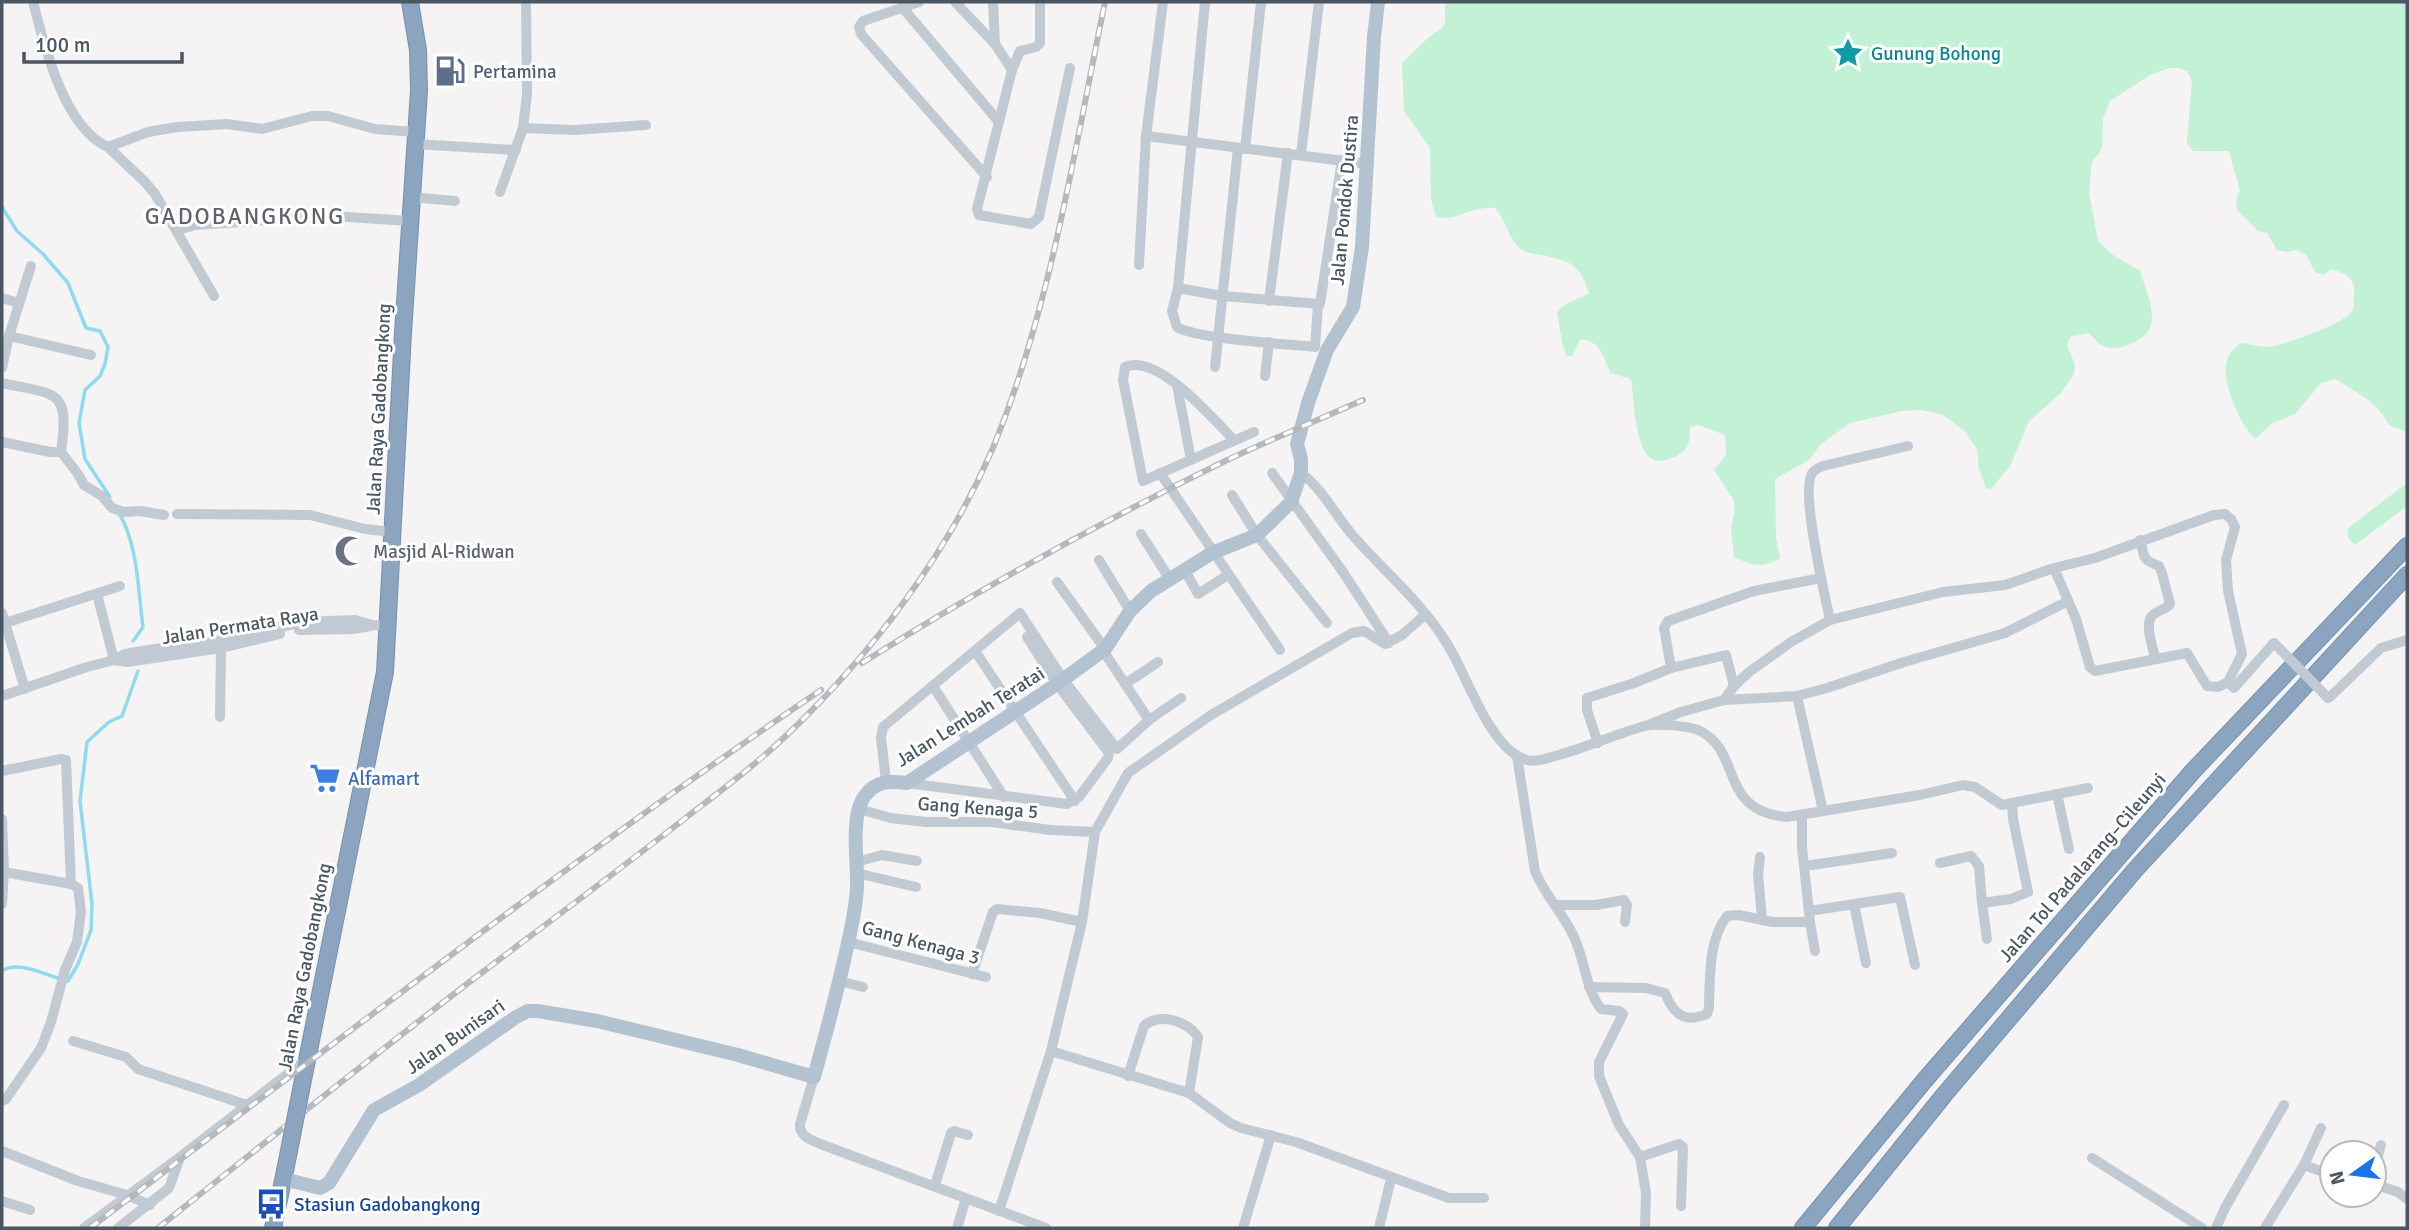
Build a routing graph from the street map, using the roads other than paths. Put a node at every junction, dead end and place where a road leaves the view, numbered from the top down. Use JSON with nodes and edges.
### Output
{"nodes":[{"id":1,"x":33,"y":2,"type":"edge"},
{"id":2,"x":410,"y":2,"type":"edge"},
{"id":3,"x":526,"y":2,"type":"edge"},
{"id":4,"x":919,"y":2,"type":"edge"},
{"id":5,"x":955,"y":2,"type":"edge"},
{"id":6,"x":993,"y":2,"type":"edge"},
{"id":7,"x":1040,"y":2,"type":"edge"},
{"id":8,"x":1163,"y":2,"type":"edge"},
{"id":9,"x":1205,"y":2,"type":"edge"},
{"id":10,"x":1261,"y":2,"type":"edge"},
{"id":11,"x":1319,"y":2,"type":"edge"},
{"id":12,"x":1378,"y":2,"type":"edge"},
{"id":13,"x":902,"y":7,"type":"junction"},
{"id":14,"x":995,"y":44,"type":"junction"},
{"id":15,"x":1070,"y":68,"type":"dead end"},
{"id":16,"x":1012,"y":70,"type":"junction"},
{"id":17,"x":999,"y":122,"type":"junction"},
{"id":18,"x":646,"y":125,"type":"dead end"},
{"id":19,"x":523,"y":128,"type":"junction"},
{"id":20,"x":1146,"y":136,"type":"junction"},
{"id":21,"x":416,"y":138,"type":"junction"},
{"id":22,"x":1191,"y":141,"type":"junction"},
{"id":23,"x":108,"y":148,"type":"junction"},
{"id":24,"x":1241,"y":148,"type":"junction"},
{"id":25,"x":516,"y":150,"type":"junction"},
{"id":26,"x":1288,"y":153,"type":"junction"},
{"id":27,"x":1301,"y":154,"type":"junction"},
{"id":28,"x":1342,"y":160,"type":"junction"},
{"id":29,"x":1368,"y":164,"type":"junction"},
{"id":30,"x":987,"y":177,"type":"junction"},
{"id":31,"x":500,"y":192,"type":"dead end"},
{"id":32,"x":412,"y":197,"type":"junction"},
{"id":33,"x":455,"y":201,"type":"dead end"},
{"id":34,"x":410,"y":221,"type":"junction"},
{"id":35,"x":178,"y":233,"type":"junction"},
{"id":36,"x":1139,"y":265,"type":"dead end"},
{"id":37,"x":31,"y":266,"type":"dead end"},
{"id":38,"x":1178,"y":288,"type":"junction"},
{"id":39,"x":214,"y":296,"type":"dead end"},
{"id":40,"x":1222,"y":296,"type":"junction"},
{"id":41,"x":2,"y":298,"type":"edge"},
{"id":42,"x":1269,"y":301,"type":"junction"},
{"id":43,"x":19,"y":303,"type":"junction"},
{"id":44,"x":1318,"y":305,"type":"junction"},
{"id":45,"x":9,"y":336,"type":"junction"},
{"id":46,"x":1217,"y":336,"type":"junction"},
{"id":47,"x":1269,"y":342,"type":"junction"},
{"id":48,"x":91,"y":355,"type":"dead end"},
{"id":49,"x":2,"y":368,"type":"edge"},
{"id":50,"x":1215,"y":368,"type":"dead end"},
{"id":51,"x":1265,"y":376,"type":"dead end"},
{"id":52,"x":2,"y":383,"type":"edge"},
{"id":53,"x":1177,"y":386,"type":"junction"},
{"id":54,"x":1254,"y":432,"type":"dead end"},
{"id":55,"x":1234,"y":440,"type":"junction"},
{"id":56,"x":2,"y":442,"type":"edge"},
{"id":57,"x":1908,"y":446,"type":"dead end"},
{"id":58,"x":61,"y":452,"type":"junction"},
{"id":59,"x":1191,"y":460,"type":"junction"},
{"id":60,"x":1272,"y":473,"type":"dead end"},
{"id":61,"x":1301,"y":473,"type":"junction"},
{"id":62,"x":1160,"y":474,"type":"junction"},
{"id":63,"x":1232,"y":495,"type":"dead end"},
{"id":64,"x":1291,"y":502,"type":"junction"},
{"id":65,"x":177,"y":514,"type":"dead end"},
{"id":66,"x":164,"y":515,"type":"dead end"},
{"id":67,"x":392,"y":532,"type":"junction"},
{"id":68,"x":1141,"y":534,"type":"dead end"},
{"id":69,"x":1257,"y":535,"type":"junction"},
{"id":70,"x":2140,"y":540,"type":"junction"},
{"id":71,"x":2407,"y":546,"type":"edge"},
{"id":72,"x":1212,"y":553,"type":"junction"},
{"id":73,"x":1099,"y":560,"type":"dead end"},
{"id":74,"x":2054,"y":568,"type":"junction"},
{"id":75,"x":1184,"y":569,"type":"junction"},
{"id":76,"x":1228,"y":575,"type":"junction"},
{"id":77,"x":2407,"y":575,"type":"edge"},
{"id":78,"x":1170,"y":578,"type":"junction"},
{"id":79,"x":1821,"y":578,"type":"junction"},
{"id":80,"x":1057,"y":582,"type":"dead end"},
{"id":81,"x":120,"y":586,"type":"dead end"},
{"id":82,"x":97,"y":594,"type":"junction"},
{"id":83,"x":2068,"y":601,"type":"junction"},
{"id":84,"x":1130,"y":611,"type":"junction"},
{"id":85,"x":1426,"y":614,"type":"junction"},
{"id":86,"x":3,"y":620,"type":"edge"},
{"id":87,"x":1830,"y":620,"type":"junction"},
{"id":88,"x":1326,"y":624,"type":"dead end"},
{"id":89,"x":379,"y":626,"type":"junction"},
{"id":90,"x":2407,"y":640,"type":"edge"},
{"id":91,"x":1388,"y":643,"type":"junction"},
{"id":92,"x":221,"y":648,"type":"junction"},
{"id":93,"x":1105,"y":649,"type":"junction"},
{"id":94,"x":1280,"y":650,"type":"dead end"},
{"id":95,"x":975,"y":651,"type":"junction"},
{"id":96,"x":2155,"y":658,"type":"junction"},
{"id":97,"x":114,"y":660,"type":"junction"},
{"id":98,"x":1158,"y":662,"type":"dead end"},
{"id":99,"x":1671,"y":668,"type":"junction"},
{"id":100,"x":1060,"y":681,"type":"junction"},
{"id":101,"x":2228,"y":682,"type":"junction"},
{"id":102,"x":1125,"y":684,"type":"junction"},
{"id":103,"x":933,"y":686,"type":"junction"},
{"id":104,"x":1734,"y":686,"type":"junction"},
{"id":105,"x":25,"y":689,"type":"junction"},
{"id":106,"x":2,"y":696,"type":"edge"},
{"id":107,"x":1797,"y":696,"type":"junction"},
{"id":108,"x":1181,"y":698,"type":"dead end"},
{"id":109,"x":1724,"y":700,"type":"junction"},
{"id":110,"x":1015,"y":710,"type":"junction"},
{"id":111,"x":220,"y":717,"type":"dead end"},
{"id":112,"x":1149,"y":720,"type":"junction"},
{"id":113,"x":1648,"y":725,"type":"junction"},
{"id":114,"x":969,"y":740,"type":"junction"},
{"id":115,"x":1598,"y":743,"type":"junction"},
{"id":116,"x":1117,"y":749,"type":"junction"},
{"id":117,"x":1517,"y":757,"type":"junction"},
{"id":118,"x":1126,"y":759,"type":"dead end"},
{"id":119,"x":2,"y":771,"type":"edge"},
{"id":120,"x":886,"y":781,"type":"junction"},
{"id":121,"x":907,"y":783,"type":"junction"},
{"id":122,"x":2088,"y":788,"type":"dead end"},
{"id":123,"x":2057,"y":794,"type":"junction"},
{"id":124,"x":1004,"y":797,"type":"junction"},
{"id":125,"x":1075,"y":801,"type":"junction"},
{"id":126,"x":2012,"y":803,"type":"junction"},
{"id":127,"x":859,"y":809,"type":"junction"},
{"id":128,"x":1823,"y":811,"type":"junction"},
{"id":129,"x":1802,"y":815,"type":"junction"},
{"id":130,"x":2,"y":819,"type":"edge"},
{"id":131,"x":1095,"y":832,"type":"junction"},
{"id":132,"x":2068,"y":849,"type":"dead end"},
{"id":133,"x":1892,"y":853,"type":"dead end"},
{"id":134,"x":1760,"y":857,"type":"dead end"},
{"id":135,"x":917,"y":861,"type":"dead end"},
{"id":136,"x":1940,"y":863,"type":"dead end"},
{"id":137,"x":1805,"y":866,"type":"junction"},
{"id":138,"x":856,"y":867,"type":"junction"},
{"id":139,"x":4,"y":872,"type":"junction"},
{"id":140,"x":71,"y":884,"type":"junction"},
{"id":141,"x":916,"y":887,"type":"dead end"},
{"id":142,"x":2,"y":904,"type":"edge"},
{"id":143,"x":1854,"y":904,"type":"junction"},
{"id":144,"x":1982,"y":904,"type":"junction"},
{"id":145,"x":1555,"y":905,"type":"junction"},
{"id":146,"x":1809,"y":916,"type":"junction"},
{"id":147,"x":1762,"y":920,"type":"junction"},
{"id":148,"x":1082,"y":922,"type":"junction"},
{"id":149,"x":1625,"y":922,"type":"dead end"},
{"id":150,"x":1987,"y":939,"type":"dead end"},
{"id":151,"x":848,"y":942,"type":"junction"},
{"id":152,"x":1815,"y":951,"type":"dead end"},
{"id":153,"x":1866,"y":963,"type":"dead end"},
{"id":154,"x":1915,"y":965,"type":"dead end"},
{"id":155,"x":972,"y":974,"type":"junction"},
{"id":156,"x":985,"y":977,"type":"dead end"},
{"id":157,"x":839,"y":981,"type":"junction"},
{"id":158,"x":863,"y":987,"type":"dead end"},
{"id":159,"x":1589,"y":987,"type":"junction"},
{"id":160,"x":73,"y":1041,"type":"dead end"},
{"id":161,"x":1051,"y":1051,"type":"junction"},
{"id":162,"x":307,"y":1059,"type":"junction"},
{"id":163,"x":1128,"y":1076,"type":"junction"},
{"id":164,"x":814,"y":1077,"type":"junction"},
{"id":165,"x":1189,"y":1093,"type":"junction"},
{"id":166,"x":2,"y":1101,"type":"edge"},
{"id":167,"x":247,"y":1105,"type":"junction"},
{"id":168,"x":2284,"y":1105,"type":"dead end"},
{"id":169,"x":2321,"y":1128,"type":"dead end"},
{"id":170,"x":968,"y":1135,"type":"dead end"},
{"id":171,"x":1271,"y":1135,"type":"junction"},
{"id":172,"x":2,"y":1151,"type":"edge"},
{"id":173,"x":180,"y":1157,"type":"junction"},
{"id":174,"x":1640,"y":1157,"type":"junction"},
{"id":175,"x":2092,"y":1158,"type":"dead end"},
{"id":176,"x":2304,"y":1165,"type":"junction"},
{"id":177,"x":2318,"y":1170,"type":"edge"},
{"id":178,"x":285,"y":1175,"type":"junction"},
{"id":179,"x":1391,"y":1179,"type":"junction"},
{"id":180,"x":935,"y":1185,"type":"junction"},
{"id":181,"x":2388,"y":1189,"type":"edge"},
{"id":182,"x":127,"y":1195,"type":"junction"},
{"id":183,"x":967,"y":1198,"type":"junction"},
{"id":184,"x":1484,"y":1198,"type":"dead end"},
{"id":185,"x":2407,"y":1199,"type":"edge"},
{"id":186,"x":2,"y":1201,"type":"edge"},
{"id":187,"x":150,"y":1205,"type":"junction"},
{"id":188,"x":1681,"y":1206,"type":"dead end"},
{"id":189,"x":30,"y":1210,"type":"dead end"},
{"id":190,"x":999,"y":1210,"type":"junction"},
{"id":191,"x":2198,"y":1227,"type":"edge"},
{"id":192,"x":84,"y":1228,"type":"edge"},
{"id":193,"x":118,"y":1228,"type":"edge"},
{"id":194,"x":273,"y":1228,"type":"edge"},
{"id":195,"x":957,"y":1228,"type":"edge"},
{"id":196,"x":1046,"y":1228,"type":"edge"},
{"id":197,"x":1243,"y":1228,"type":"edge"},
{"id":198,"x":1379,"y":1228,"type":"edge"},
{"id":199,"x":1644,"y":1228,"type":"edge"},
{"id":200,"x":1803,"y":1228,"type":"edge"},
{"id":201,"x":1837,"y":1228,"type":"edge"},
{"id":202,"x":2216,"y":1228,"type":"edge"},
{"id":203,"x":2265,"y":1228,"type":"edge"}],
"edges":[{"from":1,"to":23,"type":"street"},
{"from":2,"to":21,"type":"highway","name":"Jalan Raya Gadobangkong"},
{"from":3,"to":19,"type":"street"},
{"from":4,"to":13,"type":"street"},
{"from":5,"to":14,"type":"street"},
{"from":6,"to":14,"type":"street"},
{"from":7,"to":16,"type":"street"},
{"from":8,"to":20,"type":"street"},
{"from":9,"to":22,"type":"street"},
{"from":10,"to":24,"type":"street"},
{"from":11,"to":27,"type":"street"},
{"from":12,"to":29,"type":"main road","name":"Jalan Pondok Dustira"},
{"from":13,"to":17,"type":"street"},
{"from":13,"to":30,"type":"street"},
{"from":14,"to":16,"type":"street"},
{"from":15,"to":30,"type":"street"},
{"from":16,"to":17,"type":"street"},
{"from":17,"to":30,"type":"street"},
{"from":18,"to":19,"type":"street"},
{"from":19,"to":25,"type":"street"},
{"from":20,"to":22,"type":"street"},
{"from":20,"to":36,"type":"street"},
{"from":21,"to":23,"type":"street"},
{"from":21,"to":25,"type":"street"},
{"from":21,"to":32,"type":"highway","name":"Jalan Raya Gadobangkong"},
{"from":22,"to":24,"type":"street"},
{"from":22,"to":38,"type":"street"},
{"from":23,"to":35,"type":"street"},
{"from":24,"to":26,"type":"street"},
{"from":24,"to":40,"type":"street"},
{"from":25,"to":31,"type":"street"},
{"from":26,"to":27,"type":"street"},
{"from":26,"to":42,"type":"street"},
{"from":27,"to":28,"type":"street"},
{"from":28,"to":29,"type":"street"},
{"from":28,"to":44,"type":"street"},
{"from":29,"to":61,"type":"main road","name":"Jalan Pondok Dustira"},
{"from":32,"to":33,"type":"street"},
{"from":32,"to":34,"type":"highway","name":"Jalan Raya Gadobangkong"},
{"from":34,"to":35,"type":"street"},
{"from":34,"to":67,"type":"highway","name":"Jalan Raya Gadobangkong"},
{"from":35,"to":39,"type":"street"},
{"from":37,"to":43,"type":"street"},
{"from":38,"to":40,"type":"street"},
{"from":38,"to":46,"type":"street"},
{"from":40,"to":42,"type":"street"},
{"from":40,"to":46,"type":"street"},
{"from":41,"to":43,"type":"street"},
{"from":42,"to":44,"type":"street"},
{"from":43,"to":45,"type":"street"},
{"from":44,"to":47,"type":"street"},
{"from":45,"to":48,"type":"street"},
{"from":45,"to":49,"type":"street"},
{"from":46,"to":47,"type":"street"},
{"from":46,"to":50,"type":"street"},
{"from":47,"to":51,"type":"street"},
{"from":52,"to":58,"type":"street"},
{"from":53,"to":55,"type":"street"},
{"from":53,"to":59,"type":"street"},
{"from":53,"to":62,"type":"street"},
{"from":54,"to":55,"type":"street"},
{"from":55,"to":59,"type":"street"},
{"from":56,"to":58,"type":"street"},
{"from":57,"to":79,"type":"street"},
{"from":58,"to":66,"type":"street"},
{"from":59,"to":62,"type":"street"},
{"from":60,"to":64,"type":"street"},
{"from":61,"to":64,"type":"main road","name":"Jalan Lembah Teratai"},
{"from":61,"to":85,"type":"street"},
{"from":62,"to":72,"type":"street"},
{"from":63,"to":69,"type":"street"},
{"from":64,"to":69,"type":"main road","name":"Jalan Lembah Teratai"},
{"from":64,"to":91,"type":"street"},
{"from":65,"to":67,"type":"street"},
{"from":67,"to":89,"type":"highway","name":"Jalan Raya Gadobangkong"},
{"from":68,"to":78,"type":"street"},
{"from":69,"to":72,"type":"main road","name":"Jalan Lembah Teratai"},
{"from":69,"to":88,"type":"street"},
{"from":70,"to":74,"type":"street"},
{"from":70,"to":96,"type":"street"},
{"from":70,"to":101,"type":"street"},
{"from":71,"to":200,"type":"highway","name":"Jalan Tol Padalarang–Cileunyi"},
{"from":72,"to":75,"type":"main road","name":"Jalan Lembah Teratai"},
{"from":72,"to":76,"type":"street"},
{"from":73,"to":84,"type":"street"},
{"from":74,"to":83,"type":"street"},
{"from":74,"to":87,"type":"street"},
{"from":75,"to":76,"type":"street"},
{"from":75,"to":78,"type":"main road","name":"Jalan Lembah Teratai"},
{"from":76,"to":94,"type":"street"},
{"from":77,"to":201,"type":"highway"},
{"from":78,"to":84,"type":"main road","name":"Jalan Lembah Teratai"},
{"from":79,"to":87,"type":"street"},
{"from":79,"to":99,"type":"street"},
{"from":80,"to":93,"type":"street"},
{"from":81,"to":82,"type":"street"},
{"from":82,"to":86,"type":"street"},
{"from":82,"to":97,"type":"street"},
{"from":83,"to":96,"type":"street"},
{"from":83,"to":107,"type":"street"},
{"from":84,"to":93,"type":"main road","name":"Jalan Lembah Teratai"},
{"from":85,"to":91,"type":"street"},
{"from":85,"to":117,"type":"street"},
{"from":86,"to":105,"type":"street"},
{"from":87,"to":104,"type":"street"},
{"from":89,"to":92,"type":"street","name":"Jalan Permata Raya"},
{"from":89,"to":97,"type":"street"},
{"from":89,"to":162,"type":"highway","name":"Jalan Raya Gadobangkong"},
{"from":90,"to":101,"type":"street","bridge":true},
{"from":91,"to":131,"type":"street"},
{"from":92,"to":97,"type":"street","name":"Jalan Permata Raya"},
{"from":92,"to":111,"type":"street"},
{"from":93,"to":100,"type":"main road","name":"Jalan Lembah Teratai"},
{"from":93,"to":102,"type":"street"},
{"from":95,"to":100,"type":"street"},
{"from":95,"to":103,"type":"street"},
{"from":95,"to":110,"type":"street"},
{"from":96,"to":101,"type":"street"},
{"from":97,"to":105,"type":"street"},
{"from":98,"to":102,"type":"street"},
{"from":99,"to":104,"type":"street"},
{"from":99,"to":115,"type":"street"},
{"from":100,"to":110,"type":"main road","name":"Jalan Lembah Teratai"},
{"from":100,"to":116,"type":"street"},
{"from":100,"to":125,"type":"street"},
{"from":102,"to":112,"type":"street"},
{"from":103,"to":114,"type":"street"},
{"from":103,"to":120,"type":"street"},
{"from":104,"to":109,"type":"street"},
{"from":105,"to":106,"type":"street"},
{"from":107,"to":109,"type":"street"},
{"from":107,"to":128,"type":"street"},
{"from":108,"to":112,"type":"street"},
{"from":109,"to":113,"type":"street"},
{"from":110,"to":114,"type":"main road","name":"Jalan Lembah Teratai"},
{"from":110,"to":125,"type":"street"},
{"from":112,"to":116,"type":"street"},
{"from":113,"to":115,"type":"street"},
{"from":113,"to":129,"type":"street"},
{"from":114,"to":121,"type":"main road","name":"Jalan Lembah Teratai"},
{"from":114,"to":124,"type":"street"},
{"from":115,"to":117,"type":"street"},
{"from":116,"to":118,"type":"street"},
{"from":117,"to":145,"type":"street"},
{"from":119,"to":140,"type":"street"},
{"from":120,"to":121,"type":"main road","name":"Jalan Lembah Teratai"},
{"from":120,"to":127,"type":"main road","name":"Jalan Lembah Teratai"},
{"from":121,"to":124,"type":"street"},
{"from":122,"to":123,"type":"street"},
{"from":123,"to":126,"type":"street"},
{"from":123,"to":132,"type":"street"},
{"from":124,"to":125,"type":"street"},
{"from":126,"to":128,"type":"street"},
{"from":126,"to":144,"type":"street"},
{"from":127,"to":131,"type":"street","name":"Gang Kenaga 5"},
{"from":127,"to":138,"type":"main road"},
{"from":128,"to":129,"type":"street"},
{"from":129,"to":137,"type":"street"},
{"from":130,"to":139,"type":"street"},
{"from":131,"to":148,"type":"street"},
{"from":133,"to":137,"type":"street"},
{"from":134,"to":147,"type":"street"},
{"from":135,"to":138,"type":"street"},
{"from":136,"to":144,"type":"street"},
{"from":137,"to":146,"type":"street"},
{"from":138,"to":141,"type":"street"},
{"from":138,"to":151,"type":"main road"},
{"from":139,"to":140,"type":"street"},
{"from":139,"to":142,"type":"street"},
{"from":140,"to":166,"type":"street"},
{"from":143,"to":146,"type":"street"},
{"from":143,"to":153,"type":"street"},
{"from":143,"to":154,"type":"street"},
{"from":144,"to":150,"type":"street"},
{"from":145,"to":149,"type":"street"},
{"from":145,"to":159,"type":"street"},
{"from":146,"to":147,"type":"street"},
{"from":146,"to":152,"type":"street"},
{"from":147,"to":159,"type":"street"},
{"from":148,"to":155,"type":"street"},
{"from":148,"to":161,"type":"street"},
{"from":151,"to":155,"type":"street","name":"Gang Kenaga 3"},
{"from":151,"to":157,"type":"main road"},
{"from":155,"to":156,"type":"street","name":"Gang Kenaga 3"},
{"from":157,"to":158,"type":"street"},
{"from":157,"to":164,"type":"main road"},
{"from":159,"to":174,"type":"street"},
{"from":160,"to":167,"type":"street"},
{"from":161,"to":163,"type":"street"},
{"from":161,"to":190,"type":"street"},
{"from":162,"to":167,"type":"street"},
{"from":162,"to":178,"type":"highway","name":"Jalan Raya Gadobangkong","bridge":true},
{"from":163,"to":165,"type":"street"},
{"from":163,"to":165,"type":"street"},
{"from":164,"to":178,"type":"main road","name":"Jalan Bunisari"},
{"from":164,"to":180,"type":"street"},
{"from":165,"to":171,"type":"street"},
{"from":167,"to":173,"type":"street"},
{"from":168,"to":202,"type":"street"},
{"from":169,"to":176,"type":"street"},
{"from":170,"to":180,"type":"street"},
{"from":171,"to":179,"type":"street"},
{"from":171,"to":197,"type":"street"},
{"from":172,"to":182,"type":"street"},
{"from":173,"to":182,"type":"street"},
{"from":173,"to":187,"type":"street"},
{"from":174,"to":188,"type":"street"},
{"from":174,"to":199,"type":"street"},
{"from":175,"to":191,"type":"street"},
{"from":176,"to":177,"type":"street"},
{"from":176,"to":203,"type":"street"},
{"from":178,"to":194,"type":"highway","name":"Jalan Raya Gadobangkong"},
{"from":179,"to":184,"type":"street"},
{"from":179,"to":198,"type":"street"},
{"from":180,"to":183,"type":"street"},
{"from":181,"to":185,"type":"street"},
{"from":182,"to":187,"type":"street"},
{"from":182,"to":192,"type":"street"},
{"from":183,"to":190,"type":"street"},
{"from":183,"to":195,"type":"street"},
{"from":186,"to":189,"type":"street"},
{"from":187,"to":193,"type":"street"},
{"from":190,"to":196,"type":"street"}]}
